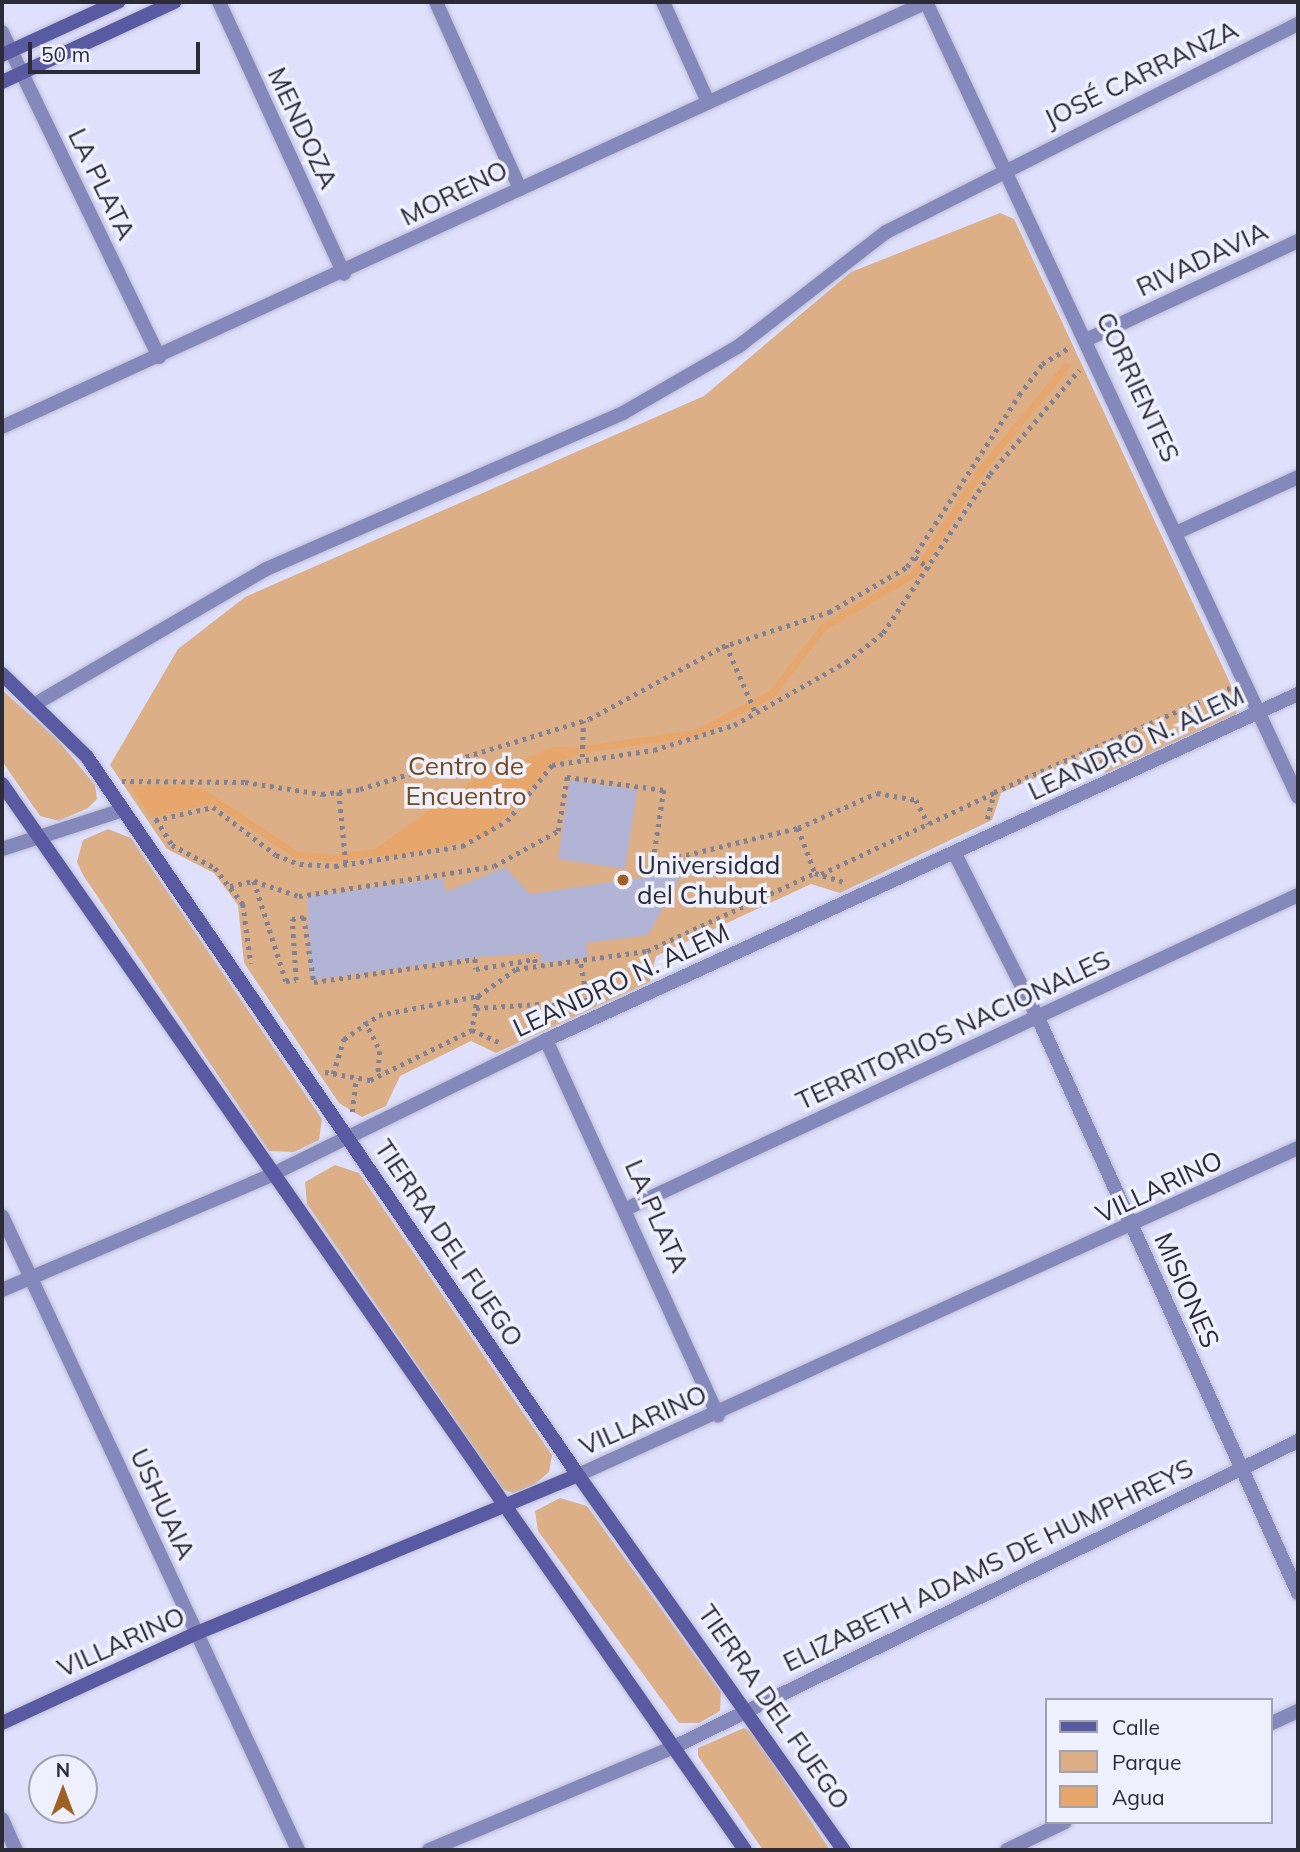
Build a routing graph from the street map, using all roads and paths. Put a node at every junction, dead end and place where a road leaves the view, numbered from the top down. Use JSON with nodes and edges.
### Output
{"nodes":[{"id":1,"x":118,"y":2,"type":"edge"},
{"id":2,"x":174,"y":2,"type":"edge"},
{"id":3,"x":219,"y":2,"type":"edge"},
{"id":4,"x":436,"y":2,"type":"edge"},
{"id":5,"x":663,"y":2,"type":"edge"},
{"id":6,"x":926,"y":2,"type":"edge"},
{"id":7,"x":1298,"y":24,"type":"edge"},
{"id":8,"x":2,"y":32,"type":"edge"},
{"id":9,"x":6,"y":53,"type":"edge"},
{"id":10,"x":21,"y":73,"type":"junction"},
{"id":11,"x":2,"y":82,"type":"edge"},
{"id":12,"x":708,"y":102,"type":"junction"},
{"id":13,"x":1006,"y":168,"type":"junction"},
{"id":14,"x":520,"y":189,"type":"junction"},
{"id":15,"x":1298,"y":241,"type":"edge"},
{"id":16,"x":344,"y":274,"type":"junction"},
{"id":17,"x":1088,"y":339,"type":"junction"},
{"id":18,"x":159,"y":357,"type":"junction"},
{"id":19,"x":1098,"y":360,"type":"junction"},
{"id":20,"x":2,"y":427,"type":"edge"},
{"id":21,"x":1298,"y":477,"type":"edge"},
{"id":22,"x":1178,"y":532,"type":"junction"},
{"id":23,"x":915,"y":557,"type":"junction"},
{"id":24,"x":930,"y":569,"type":"junction"},
{"id":25,"x":726,"y":645,"type":"junction"},
{"id":26,"x":2,"y":674,"type":"edge"},
{"id":27,"x":1245,"y":681,"type":"junction"},
{"id":28,"x":1298,"y":694,"type":"edge"},
{"id":29,"x":37,"y":703,"type":"junction"},
{"id":30,"x":756,"y":712,"type":"junction"},
{"id":31,"x":1259,"y":712,"type":"junction"},
{"id":32,"x":583,"y":721,"type":"junction"},
{"id":33,"x":582,"y":756,"type":"junction"},
{"id":34,"x":104,"y":782,"type":"junction"},
{"id":35,"x":2,"y":783,"type":"edge"},
{"id":36,"x":339,"y":792,"type":"junction"},
{"id":37,"x":994,"y":792,"type":"junction"},
{"id":38,"x":1298,"y":797,"type":"edge"},
{"id":39,"x":123,"y":810,"type":"junction"},
{"id":40,"x":156,"y":819,"type":"junction"},
{"id":41,"x":928,"y":824,"type":"junction"},
{"id":42,"x":976,"y":824,"type":"dead end"},
{"id":43,"x":134,"y":826,"type":"junction"},
{"id":44,"x":798,"y":828,"type":"junction"},
{"id":45,"x":37,"y":834,"type":"junction"},
{"id":46,"x":2,"y":849,"type":"edge"},
{"id":47,"x":956,"y":856,"type":"junction"},
{"id":48,"x":345,"y":864,"type":"junction"},
{"id":49,"x":818,"y":874,"type":"junction"},
{"id":50,"x":859,"y":877,"type":"dead end"},
{"id":51,"x":254,"y":881,"type":"junction"},
{"id":52,"x":230,"y":886,"type":"junction"},
{"id":53,"x":1298,"y":895,"type":"edge"},
{"id":54,"x":647,"y":951,"type":"junction"},
{"id":55,"x":580,"y":961,"type":"junction"},
{"id":56,"x":536,"y":967,"type":"junction"},
{"id":57,"x":258,"y":973,"type":"dead end"},
{"id":58,"x":630,"y":981,"type":"dead end"},
{"id":59,"x":478,"y":996,"type":"junction"},
{"id":60,"x":598,"y":996,"type":"dead end"},
{"id":61,"x":587,"y":1001,"type":"junction"},
{"id":62,"x":476,"y":1008,"type":"junction"},
{"id":63,"x":565,"y":1012,"type":"dead end"},
{"id":64,"x":1038,"y":1018,"type":"junction"},
{"id":65,"x":365,"y":1021,"type":"junction"},
{"id":66,"x":472,"y":1030,"type":"junction"},
{"id":67,"x":508,"y":1038,"type":"dead end"},
{"id":68,"x":546,"y":1040,"type":"junction"},
{"id":69,"x":318,"y":1062,"type":"dead end"},
{"id":70,"x":334,"y":1074,"type":"junction"},
{"id":71,"x":378,"y":1076,"type":"junction"},
{"id":72,"x":356,"y":1078,"type":"junction"},
{"id":73,"x":349,"y":1139,"type":"junction"},
{"id":74,"x":1298,"y":1149,"type":"edge"},
{"id":75,"x":271,"y":1175,"type":"junction"},
{"id":76,"x":628,"y":1208,"type":"junction"},
{"id":77,"x":2,"y":1216,"type":"edge"},
{"id":78,"x":1132,"y":1227,"type":"junction"},
{"id":79,"x":30,"y":1277,"type":"junction"},
{"id":80,"x":2,"y":1290,"type":"edge"},
{"id":81,"x":718,"y":1415,"type":"junction"},
{"id":82,"x":1298,"y":1441,"type":"edge"},
{"id":83,"x":1240,"y":1468,"type":"junction"},
{"id":84,"x":578,"y":1475,"type":"junction"},
{"id":85,"x":505,"y":1508,"type":"junction"},
{"id":86,"x":1298,"y":1593,"type":"edge"},
{"id":87,"x":197,"y":1633,"type":"junction"},
{"id":88,"x":750,"y":1710,"type":"junction"},
{"id":89,"x":1298,"y":1711,"type":"edge"},
{"id":90,"x":2,"y":1723,"type":"edge"},
{"id":91,"x":1272,"y":1723,"type":"edge"},
{"id":92,"x":674,"y":1747,"type":"junction"},
{"id":93,"x":2,"y":1819,"type":"edge"},
{"id":94,"x":1061,"y":1824,"type":"edge"},
{"id":95,"x":16,"y":1850,"type":"edge"},
{"id":96,"x":298,"y":1850,"type":"edge"},
{"id":97,"x":429,"y":1850,"type":"edge"},
{"id":98,"x":745,"y":1850,"type":"edge"},
{"id":99,"x":844,"y":1850,"type":"edge"},
{"id":100,"x":1007,"y":1850,"type":"edge"}],
"edges":[{"from":1,"to":9,"type":"street"},
{"from":2,"to":10,"type":"street"},
{"from":3,"to":16,"type":"street","name":"MENDOZA"},
{"from":4,"to":14,"type":"street"},
{"from":5,"to":12,"type":"street"},
{"from":6,"to":12,"type":"street","name":"MORENO"},
{"from":6,"to":13,"type":"street","name":"CORRIENTES"},
{"from":7,"to":13,"type":"street","name":"JOSÉ CARRANZA"},
{"from":8,"to":9,"type":"street","name":"LA PLATA"},
{"from":9,"to":10,"type":"street","name":"LA PLATA"},
{"from":10,"to":11,"type":"street"},
{"from":10,"to":18,"type":"street","name":"LA PLATA"},
{"from":12,"to":14,"type":"street","name":"MORENO"},
{"from":13,"to":17,"type":"street","name":"CORRIENTES"},
{"from":13,"to":29,"type":"street","name":"JOSÉ CARRANZA"},
{"from":14,"to":16,"type":"street","name":"MORENO"},
{"from":15,"to":17,"type":"street","name":"RIVADAVIA"},
{"from":16,"to":18,"type":"street","name":"MORENO"},
{"from":17,"to":19,"type":"street","name":"CORRIENTES"},
{"from":17,"to":23,"type":"path"},
{"from":18,"to":20,"type":"street","name":"MORENO"},
{"from":19,"to":22,"type":"street","name":"CORRIENTES"},
{"from":19,"to":24,"type":"path"},
{"from":21,"to":22,"type":"street"},
{"from":22,"to":27,"type":"street","name":"CORRIENTES"},
{"from":23,"to":24,"type":"path"},
{"from":23,"to":25,"type":"path"},
{"from":24,"to":30,"type":"path"},
{"from":25,"to":30,"type":"path"},
{"from":25,"to":32,"type":"path"},
{"from":26,"to":29,"type":"street","name":"TIERRA DEL FUEGO"},
{"from":27,"to":31,"type":"street","name":"CORRIENTES"},
{"from":27,"to":37,"type":"path"},
{"from":28,"to":31,"type":"street","name":"LEANDRO N. ALEM"},
{"from":29,"to":34,"type":"street","name":"TIERRA DEL FUEGO"},
{"from":30,"to":33,"type":"path"},
{"from":31,"to":38,"type":"street","name":"CORRIENTES"},
{"from":31,"to":47,"type":"street","name":"LEANDRO N. ALEM"},
{"from":32,"to":33,"type":"path"},
{"from":32,"to":36,"type":"path"},
{"from":33,"to":48,"type":"path"},
{"from":34,"to":36,"type":"path"},
{"from":34,"to":39,"type":"street","name":"TIERRA DEL FUEGO"},
{"from":35,"to":45,"type":"street"},
{"from":36,"to":48,"type":"path"},
{"from":37,"to":41,"type":"path"},
{"from":37,"to":42,"type":"path"},
{"from":39,"to":43,"type":"street","name":"TIERRA DEL FUEGO"},
{"from":39,"to":45,"type":"street"},
{"from":40,"to":43,"type":"path"},
{"from":40,"to":48,"type":"path"},
{"from":40,"to":52,"type":"path"},
{"from":41,"to":44,"type":"path"},
{"from":41,"to":49,"type":"path"},
{"from":43,"to":73,"type":"street","name":"TIERRA DEL FUEGO"},
{"from":44,"to":49,"type":"path"},
{"from":44,"to":51,"type":"path"},
{"from":45,"to":46,"type":"street"},
{"from":45,"to":75,"type":"street"},
{"from":47,"to":64,"type":"street","name":"MISIONES"},
{"from":47,"to":68,"type":"street","name":"LEANDRO N. ALEM"},
{"from":49,"to":50,"type":"path"},
{"from":49,"to":54,"type":"path"},
{"from":51,"to":52,"type":"path"},
{"from":51,"to":56,"type":"path"},
{"from":52,"to":57,"type":"path"},
{"from":53,"to":64,"type":"street","name":"TERRITORIOS NACIONALES"},
{"from":54,"to":55,"type":"path"},
{"from":54,"to":58,"type":"path"},
{"from":55,"to":56,"type":"path"},
{"from":55,"to":61,"type":"path"},
{"from":56,"to":59,"type":"path"},
{"from":59,"to":62,"type":"path"},
{"from":59,"to":65,"type":"path"},
{"from":60,"to":61,"type":"path"},
{"from":61,"to":62,"type":"path"},
{"from":61,"to":63,"type":"path"},
{"from":62,"to":66,"type":"path"},
{"from":64,"to":76,"type":"street","name":"TERRITORIOS NACIONALES"},
{"from":64,"to":78,"type":"street","name":"MISIONES"},
{"from":65,"to":70,"type":"path"},
{"from":65,"to":71,"type":"path"},
{"from":66,"to":67,"type":"path"},
{"from":66,"to":71,"type":"path"},
{"from":68,"to":73,"type":"street","name":"LEANDRO N. ALEM"},
{"from":68,"to":76,"type":"street","name":"LA PLATA"},
{"from":69,"to":70,"type":"path"},
{"from":70,"to":72,"type":"path"},
{"from":71,"to":72,"type":"path"},
{"from":72,"to":73,"type":"path"},
{"from":73,"to":75,"type":"street","name":"LEANDRO N. ALEM"},
{"from":73,"to":84,"type":"street","name":"TIERRA DEL FUEGO"},
{"from":74,"to":78,"type":"street","name":"VILLARINO"},
{"from":75,"to":79,"type":"street","name":"LEANDRO N. ALEM"},
{"from":75,"to":85,"type":"street"},
{"from":76,"to":81,"type":"street","name":"LA PLATA"},
{"from":77,"to":79,"type":"street","name":"USHUAIA"},
{"from":78,"to":81,"type":"street","name":"VILLARINO"},
{"from":78,"to":83,"type":"street","name":"MISIONES"},
{"from":79,"to":80,"type":"street","name":"LEANDRO N. ALEM"},
{"from":79,"to":87,"type":"street","name":"USHUAIA"},
{"from":81,"to":84,"type":"street","name":"VILLARINO"},
{"from":82,"to":83,"type":"street","name":"ELIZABETH ADAMS DE HUMPHREYS"},
{"from":83,"to":86,"type":"street","name":"MISIONES"},
{"from":83,"to":88,"type":"street","name":"ELIZABETH ADAMS DE HUMPHREYS"},
{"from":84,"to":85,"type":"street","name":"VILLARINO"},
{"from":84,"to":88,"type":"street","name":"TIERRA DEL FUEGO"},
{"from":85,"to":87,"type":"street","name":"VILLARINO"},
{"from":85,"to":92,"type":"street"},
{"from":87,"to":90,"type":"street","name":"VILLARINO"},
{"from":87,"to":96,"type":"street","name":"USHUAIA"},
{"from":88,"to":92,"type":"street","name":"ELIZABETH ADAMS DE HUMPHREYS"},
{"from":88,"to":99,"type":"street","name":"TIERRA DEL FUEGO"},
{"from":89,"to":91,"type":"street"},
{"from":92,"to":97,"type":"street","name":"ELIZABETH ADAMS DE HUMPHREYS"},
{"from":92,"to":98,"type":"street"},
{"from":93,"to":95,"type":"street"},
{"from":94,"to":100,"type":"street"}]}
